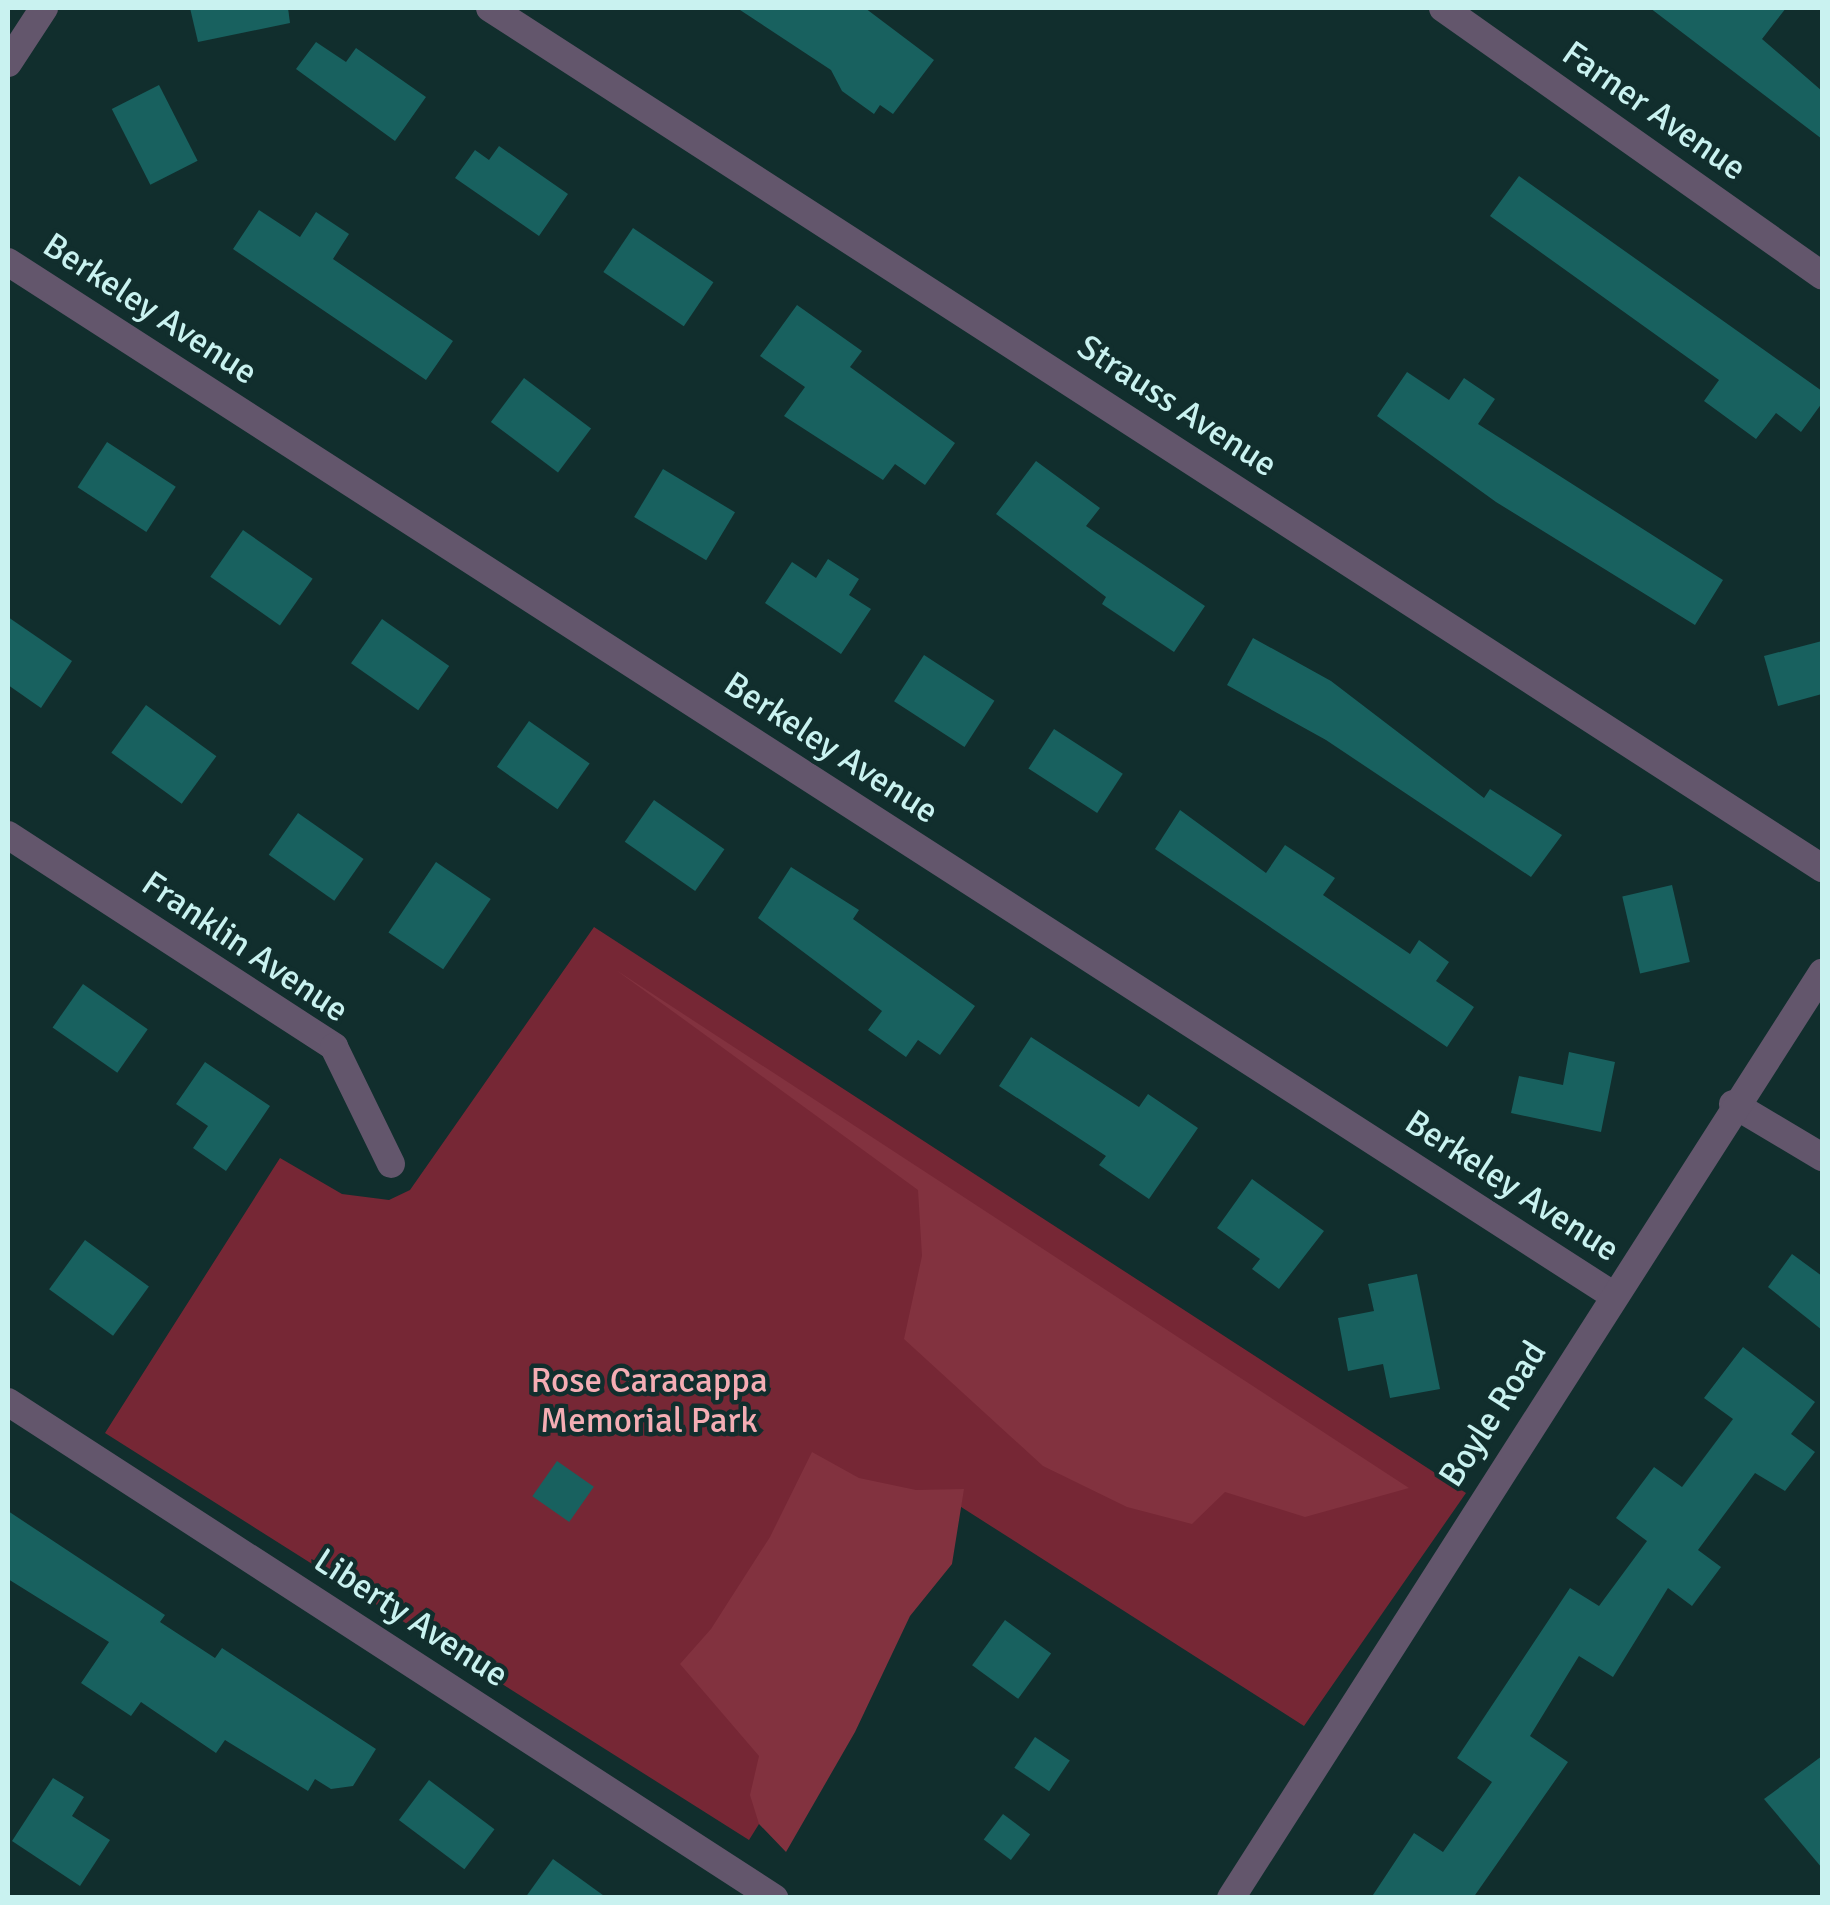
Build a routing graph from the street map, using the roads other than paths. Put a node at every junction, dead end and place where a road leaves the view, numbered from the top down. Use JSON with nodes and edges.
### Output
{"nodes":[{"id":1,"x":44,"y":8,"type":"edge"},
{"id":2,"x":490,"y":8,"type":"edge"},
{"id":3,"x":1443,"y":8,"type":"edge"},
{"id":4,"x":8,"y":63,"type":"edge"},
{"id":5,"x":8,"y":262,"type":"edge"},
{"id":6,"x":1822,"y":276,"type":"edge"},
{"id":7,"x":8,"y":835,"type":"edge"},
{"id":8,"x":1822,"y":868,"type":"edge"},
{"id":9,"x":1822,"y":973,"type":"edge"},
{"id":10,"x":1733,"y":1104,"type":"junction"},
{"id":11,"x":1822,"y":1157,"type":"edge"},
{"id":12,"x":390,"y":1164,"type":"dead end"},
{"id":13,"x":1614,"y":1296,"type":"junction"},
{"id":14,"x":8,"y":1402,"type":"edge"},
{"id":15,"x":774,"y":1898,"type":"edge"},
{"id":16,"x":1231,"y":1898,"type":"edge"}],
"edges":[{"from":1,"to":4,"type":"street"},
{"from":2,"to":8,"type":"street","name":"Strauss Avenue"},
{"from":3,"to":6,"type":"street","name":"Farner Avenue"},
{"from":5,"to":13,"type":"street","name":"Berkeley Avenue"},
{"from":7,"to":12,"type":"street","name":"Franklin Avenue"},
{"from":9,"to":10,"type":"street","name":"Boyle Road"},
{"from":10,"to":11,"type":"street"},
{"from":10,"to":13,"type":"street","name":"Boyle Road"},
{"from":13,"to":16,"type":"street","name":"Boyle Road"},
{"from":14,"to":15,"type":"street","name":"Liberty Avenue"}]}
